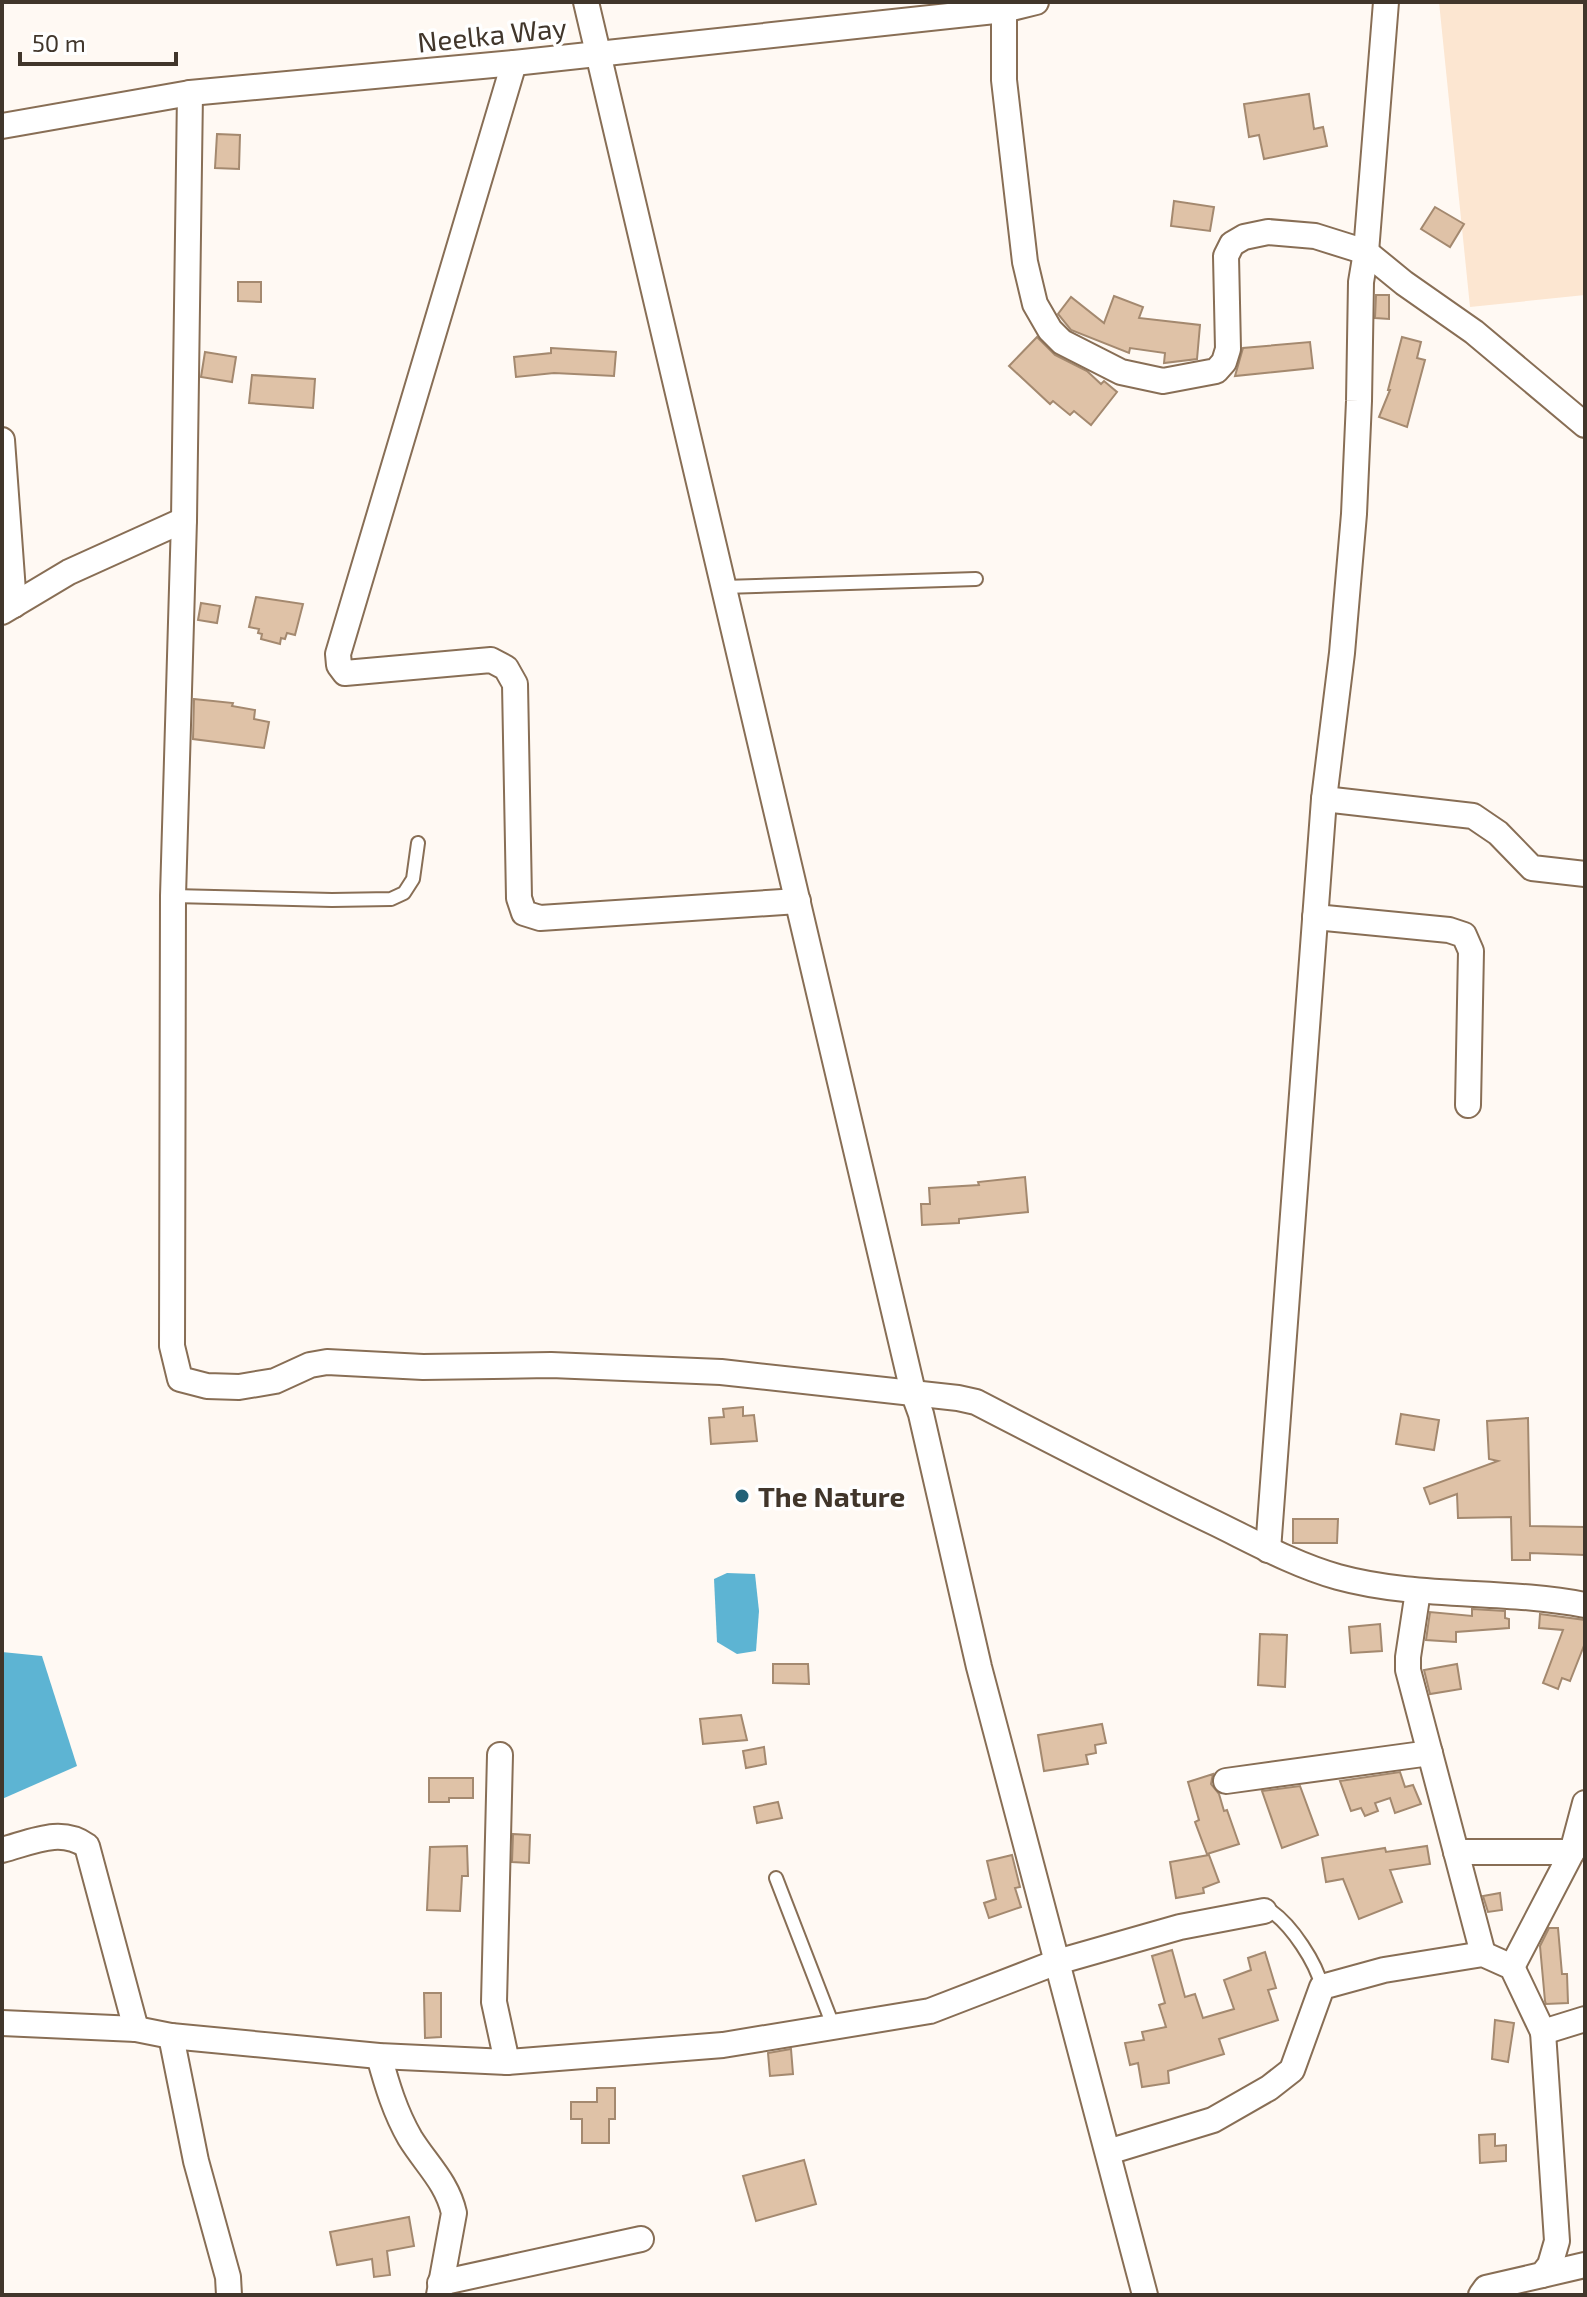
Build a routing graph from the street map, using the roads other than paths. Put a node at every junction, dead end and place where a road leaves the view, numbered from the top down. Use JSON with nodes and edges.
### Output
{"nodes":[{"id":1,"x":586,"y":2,"type":"edge"},
{"id":2,"x":1036,"y":2,"type":"edge"},
{"id":3,"x":1386,"y":2,"type":"edge"},
{"id":4,"x":1004,"y":10,"type":"junction"},
{"id":5,"x":598,"y":54,"type":"junction"},
{"id":6,"x":514,"y":63,"type":"junction"},
{"id":7,"x":190,"y":93,"type":"junction"},
{"id":8,"x":2,"y":126,"type":"edge"},
{"id":9,"x":1366,"y":252,"type":"junction"},
{"id":10,"x":1585,"y":425,"type":"edge"},
{"id":11,"x":2,"y":440,"type":"edge"},
{"id":12,"x":184,"y":520,"type":"junction"},
{"id":13,"x":5,"y":530,"type":"edge"},
{"id":14,"x":976,"y":579,"type":"dead end"},
{"id":15,"x":724,"y":587,"type":"junction"},
{"id":16,"x":8,"y":608,"type":"edge"},
{"id":17,"x":1324,"y":799,"type":"junction"},
{"id":18,"x":418,"y":843,"type":"dead end"},
{"id":19,"x":1585,"y":874,"type":"edge"},
{"id":20,"x":173,"y":896,"type":"junction"},
{"id":21,"x":798,"y":901,"type":"junction"},
{"id":22,"x":1315,"y":917,"type":"junction"},
{"id":23,"x":1468,"y":1105,"type":"dead end"},
{"id":24,"x":913,"y":1392,"type":"junction"},
{"id":25,"x":1268,"y":1550,"type":"junction"},
{"id":26,"x":1418,"y":1591,"type":"junction"},
{"id":27,"x":1585,"y":1605,"type":"edge"},
{"id":28,"x":1430,"y":1753,"type":"junction"},
{"id":29,"x":500,"y":1755,"type":"dead end"},
{"id":30,"x":1226,"y":1781,"type":"dead end"},
{"id":31,"x":1585,"y":1803,"type":"edge"},
{"id":32,"x":2,"y":1850,"type":"edge"},
{"id":33,"x":1456,"y":1852,"type":"junction"},
{"id":34,"x":1572,"y":1852,"type":"junction"},
{"id":35,"x":776,"y":1878,"type":"dead end"},
{"id":36,"x":1264,"y":1911,"type":"joint"},
{"id":37,"x":1483,"y":1954,"type":"junction"},
{"id":38,"x":1057,"y":1962,"type":"junction"},
{"id":39,"x":1512,"y":1967,"type":"junction"},
{"id":40,"x":1322,"y":1987,"type":"junction"},
{"id":41,"x":1585,"y":2019,"type":"edge"},
{"id":42,"x":2,"y":2023,"type":"edge"},
{"id":43,"x":834,"y":2028,"type":"junction"},
{"id":44,"x":136,"y":2029,"type":"junction"},
{"id":45,"x":1543,"y":2032,"type":"junction"},
{"id":46,"x":171,"y":2036,"type":"junction"},
{"id":47,"x":379,"y":2056,"type":"junction"},
{"id":48,"x":507,"y":2062,"type":"junction"},
{"id":49,"x":1108,"y":2152,"type":"junction"},
{"id":50,"x":641,"y":2239,"type":"dead end"},
{"id":51,"x":1585,"y":2265,"type":"edge"},
{"id":52,"x":1542,"y":2275,"type":"junction"},
{"id":53,"x":440,"y":2289,"type":"edge"},
{"id":54,"x":229,"y":2295,"type":"edge"},
{"id":55,"x":1145,"y":2295,"type":"edge"},
{"id":56,"x":1481,"y":2295,"type":"edge"}],
"edges":[{"from":1,"to":5,"type":"street"},
{"from":2,"to":4,"type":"street","name":"Neelka Way"},
{"from":3,"to":9,"type":"street"},
{"from":4,"to":5,"type":"street","name":"Neelka Way"},
{"from":4,"to":9,"type":"street"},
{"from":5,"to":6,"type":"street","name":"Neelka Way"},
{"from":5,"to":15,"type":"street"},
{"from":6,"to":7,"type":"street","name":"Neelka Way"},
{"from":6,"to":21,"type":"street"},
{"from":7,"to":8,"type":"street","name":"Neelka Way"},
{"from":7,"to":12,"type":"street"},
{"from":9,"to":10,"type":"street"},
{"from":9,"to":17,"type":"street"},
{"from":11,"to":13,"type":"street"},
{"from":12,"to":16,"type":"street"},
{"from":12,"to":20,"type":"street"},
{"from":13,"to":16,"type":"street"},
{"from":14,"to":15,"type":"lane"},
{"from":15,"to":21,"type":"street"},
{"from":17,"to":19,"type":"street"},
{"from":17,"to":22,"type":"street"},
{"from":18,"to":20,"type":"lane"},
{"from":20,"to":24,"type":"street"},
{"from":21,"to":24,"type":"street"},
{"from":22,"to":23,"type":"street"},
{"from":22,"to":25,"type":"street"},
{"from":24,"to":25,"type":"street"},
{"from":24,"to":38,"type":"street"},
{"from":25,"to":26,"type":"street"},
{"from":26,"to":27,"type":"street"},
{"from":26,"to":28,"type":"street"},
{"from":28,"to":30,"type":"street"},
{"from":28,"to":33,"type":"street"},
{"from":29,"to":48,"type":"street"},
{"from":31,"to":34,"type":"street"},
{"from":32,"to":44,"type":"street"},
{"from":33,"to":34,"type":"street"},
{"from":33,"to":37,"type":"street"},
{"from":34,"to":39,"type":"street"},
{"from":35,"to":43,"type":"lane"},
{"from":36,"to":38,"type":"street"},
{"from":36,"to":40,"type":"lane"},
{"from":37,"to":39,"type":"street"},
{"from":37,"to":40,"type":"street"},
{"from":38,"to":43,"type":"street"},
{"from":38,"to":49,"type":"street"},
{"from":39,"to":45,"type":"street"},
{"from":40,"to":49,"type":"street"},
{"from":41,"to":45,"type":"street"},
{"from":42,"to":44,"type":"street"},
{"from":43,"to":48,"type":"street"},
{"from":44,"to":46,"type":"street"},
{"from":45,"to":52,"type":"street"},
{"from":46,"to":47,"type":"street"},
{"from":46,"to":54,"type":"street"},
{"from":47,"to":48,"type":"street"},
{"from":47,"to":53,"type":"street"},
{"from":49,"to":55,"type":"street"},
{"from":50,"to":53,"type":"street"},
{"from":51,"to":52,"type":"street"},
{"from":52,"to":56,"type":"street"}]}
